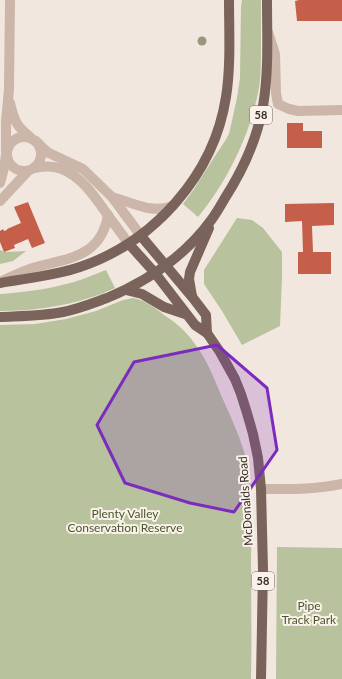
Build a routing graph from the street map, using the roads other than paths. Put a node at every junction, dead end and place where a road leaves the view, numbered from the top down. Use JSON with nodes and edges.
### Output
{"nodes":[{"id":1,"x":10,"y":0,"type":"edge"},
{"id":2,"x":229,"y":0,"type":"edge"},
{"id":3,"x":267,"y":0,"type":"edge"},
{"id":4,"x":267,"y":26,"type":"junction"},
{"id":5,"x":9,"y":89,"type":"junction"},
{"id":6,"x":3,"y":106,"type":"edge"},
{"id":7,"x":342,"y":110,"type":"edge"},
{"id":8,"x":33,"y":139,"type":"junction"},
{"id":9,"x":6,"y":152,"type":"junction"},
{"id":10,"x":32,"y":169,"type":"junction"},
{"id":11,"x":0,"y":182,"type":"edge"},
{"id":12,"x":112,"y":197,"type":"junction"},
{"id":13,"x":0,"y":201,"type":"edge"},
{"id":14,"x":173,"y":206,"type":"junction"},
{"id":15,"x":108,"y":215,"type":"junction"},
{"id":16,"x":212,"y":219,"type":"junction"},
{"id":17,"x":141,"y":236,"type":"junction"},
{"id":18,"x":129,"y":244,"type":"junction"},
{"id":19,"x":166,"y":265,"type":"junction"},
{"id":20,"x":155,"y":273,"type":"junction"},
{"id":21,"x":0,"y":282,"type":"edge"},
{"id":22,"x":126,"y":290,"type":"junction"},
{"id":23,"x":193,"y":298,"type":"junction"},
{"id":24,"x":185,"y":314,"type":"junction"},
{"id":25,"x":0,"y":317,"type":"edge"},
{"id":26,"x":207,"y":333,"type":"junction"},
{"id":27,"x":342,"y":484,"type":"edge"},
{"id":28,"x":261,"y":489,"type":"junction"},
{"id":29,"x":261,"y":679,"type":"edge"}],
"edges":[{"from":1,"to":5,"type":"street"},
{"from":2,"to":14,"type":"main road"},
{"from":3,"to":4,"type":"main road","number":"58"},
{"from":4,"to":7,"type":"street"},
{"from":4,"to":16,"type":"main road","number":"58"},
{"from":5,"to":6,"type":"street"},
{"from":5,"to":8,"type":"street"},
{"from":6,"to":9,"type":"street"},
{"from":8,"to":9,"type":"street"},
{"from":8,"to":10,"type":"street"},
{"from":8,"to":12,"type":"street"},
{"from":9,"to":10,"type":"street"},
{"from":9,"to":11,"type":"street"},
{"from":10,"to":13,"type":"street"},
{"from":10,"to":15,"type":"street"},
{"from":12,"to":14,"type":"street"},
{"from":12,"to":17,"type":"street"},
{"from":14,"to":17,"type":"main road"},
{"from":15,"to":18,"type":"street"},
{"from":15,"to":21,"type":"street"},
{"from":16,"to":19,"type":"main road","number":"58"},
{"from":16,"to":23,"type":"main road","number":"58"},
{"from":17,"to":18,"type":"main road"},
{"from":17,"to":19,"type":"main road","number":"58"},
{"from":18,"to":20,"type":"main road","number":"58"},
{"from":18,"to":21,"type":"main road"},
{"from":19,"to":20,"type":"main road","number":"58"},
{"from":19,"to":23,"type":"main road","name":"McDonalds Road","number":"58"},
{"from":20,"to":22,"type":"main road"},
{"from":20,"to":24,"type":"main road","name":"McDonalds Road","number":"58"},
{"from":22,"to":24,"type":"main road"},
{"from":22,"to":25,"type":"main road"},
{"from":23,"to":26,"type":"main road","name":"McDonalds Road","number":"58"},
{"from":24,"to":26,"type":"main road","name":"McDonalds Road","number":"58"},
{"from":26,"to":28,"type":"main road","name":"McDonalds Road","number":"58"},
{"from":27,"to":28,"type":"street"},
{"from":28,"to":29,"type":"main road","name":"McDonalds Road","number":"58"}]}
